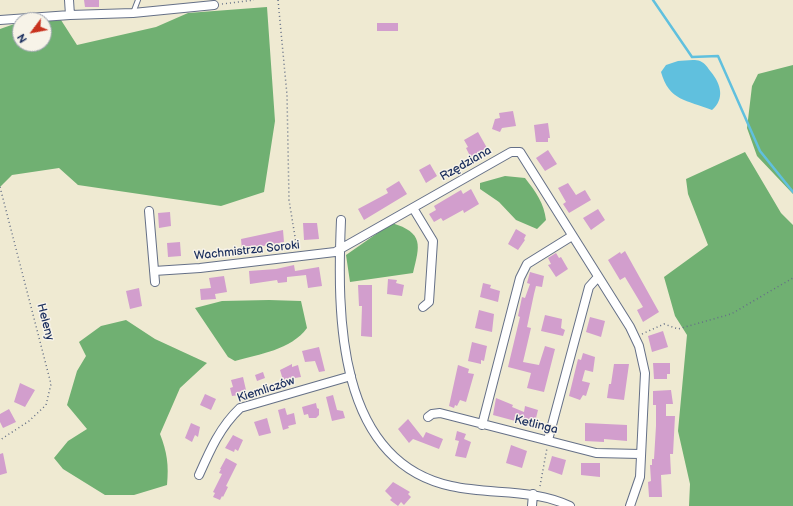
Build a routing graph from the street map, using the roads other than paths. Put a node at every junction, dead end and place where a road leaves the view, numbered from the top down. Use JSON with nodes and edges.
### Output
{"nodes":[{"id":1,"x":70,"y":0,"type":"edge"},
{"id":2,"x":138,"y":0,"type":"edge"},
{"id":3,"x":214,"y":5,"type":"road end"},
{"id":4,"x":133,"y":13,"type":"junction"},
{"id":5,"x":70,"y":14,"type":"junction"},
{"id":6,"x":0,"y":20,"type":"edge"},
{"id":7,"x":413,"y":208,"type":"junction"},
{"id":8,"x":149,"y":211,"type":"dead end"},
{"id":9,"x":341,"y":220,"type":"dead end"},
{"id":10,"x":572,"y":236,"type":"junction"},
{"id":11,"x":340,"y":248,"type":"junction"},
{"id":12,"x":154,"y":271,"type":"junction"},
{"id":13,"x":598,"y":277,"type":"junction"},
{"id":14,"x":155,"y":282,"type":"dead end"},
{"id":15,"x":423,"y":307,"type":"dead end"},
{"id":16,"x":351,"y":376,"type":"junction"},
{"id":17,"x":428,"y":417,"type":"dead end"},
{"id":18,"x":482,"y":425,"type":"junction"},
{"id":19,"x":548,"y":440,"type":"junction"},
{"id":20,"x":640,"y":454,"type":"junction"},
{"id":21,"x":199,"y":475,"type":"dead end"},
{"id":22,"x":533,"y":494,"type":"junction"},
{"id":23,"x":532,"y":506,"type":"edge"},
{"id":24,"x":570,"y":506,"type":"edge"},
{"id":25,"x":630,"y":506,"type":"edge"}],
"edges":[{"from":1,"to":5,"type":"street"},
{"from":2,"to":4,"type":"lane"},
{"from":3,"to":4,"type":"street"},
{"from":4,"to":5,"type":"street"},
{"from":5,"to":6,"type":"street"},
{"from":7,"to":10,"type":"street","name":"Rzędziana"},
{"from":7,"to":11,"type":"street","name":"Rzędziana"},
{"from":7,"to":15,"type":"street"},
{"from":8,"to":12,"type":"street"},
{"from":9,"to":11,"type":"street"},
{"from":10,"to":13,"type":"street","name":"Rzędziana"},
{"from":10,"to":18,"type":"street"},
{"from":11,"to":12,"type":"street","name":"Wachmistrza Soroki"},
{"from":11,"to":16,"type":"street"},
{"from":12,"to":14,"type":"street"},
{"from":13,"to":19,"type":"street"},
{"from":13,"to":20,"type":"street","name":"Rzędziana"},
{"from":16,"to":21,"type":"street","name":"Kiemliczów"},
{"from":16,"to":22,"type":"street"},
{"from":17,"to":18,"type":"street","name":"Ketlinga"},
{"from":18,"to":19,"type":"street","name":"Ketlinga"},
{"from":19,"to":20,"type":"street","name":"Ketlinga"},
{"from":20,"to":25,"type":"street","name":"Rzędziana"},
{"from":22,"to":23,"type":"street"},
{"from":22,"to":24,"type":"street"}]}
